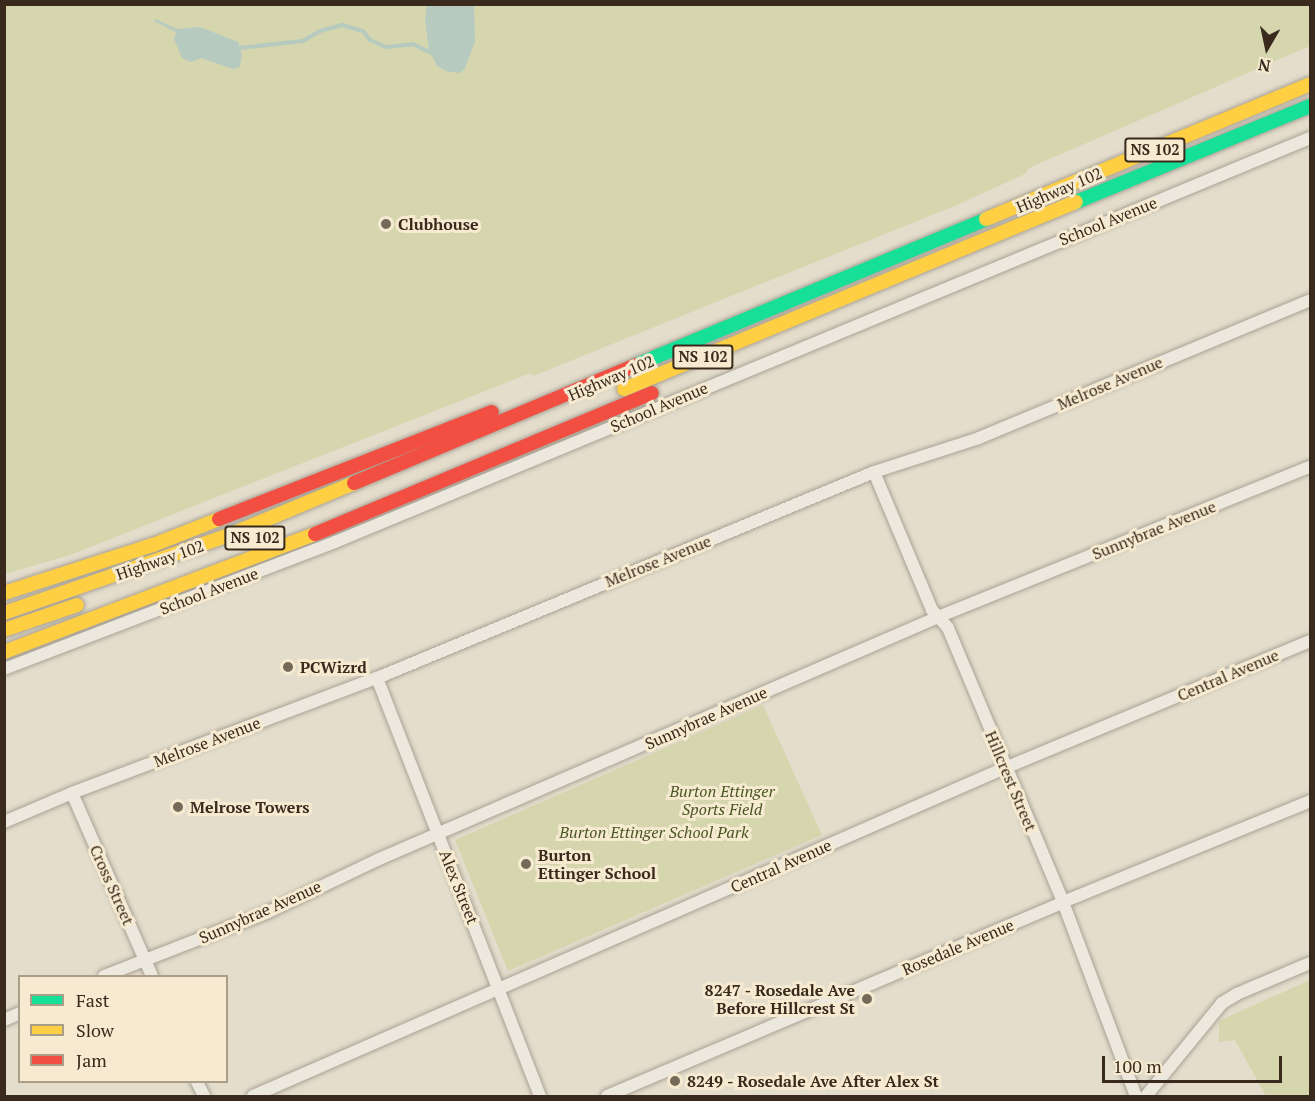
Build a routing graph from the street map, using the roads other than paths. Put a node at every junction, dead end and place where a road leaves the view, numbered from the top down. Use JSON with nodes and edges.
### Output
{"nodes":[{"id":1,"x":1311,"y":84,"type":"edge"},
{"id":2,"x":1311,"y":106,"type":"edge"},
{"id":3,"x":1311,"y":138,"type":"edge"},
{"id":4,"x":933,"y":263,"type":"junction"},
{"id":5,"x":1311,"y":300,"type":"edge"},
{"id":6,"x":761,"y":315,"type":"junction"},
{"id":7,"x":606,"y":396,"type":"dead end"},
{"id":8,"x":1311,"y":467,"type":"edge"},
{"id":9,"x":874,"y":472,"type":"junction"},
{"id":10,"x":375,"y":490,"type":"dead end"},
{"id":11,"x":156,"y":576,"type":"dead end"},
{"id":12,"x":4,"y":593,"type":"edge"},
{"id":13,"x":90,"y":600,"type":"dead end"},
{"id":14,"x":4,"y":613,"type":"edge"},
{"id":15,"x":938,"y":617,"type":"junction"},
{"id":16,"x":4,"y":630,"type":"edge"},
{"id":17,"x":1311,"y":641,"type":"edge"},
{"id":18,"x":4,"y":652,"type":"edge"},
{"id":19,"x":4,"y":669,"type":"edge"},
{"id":20,"x":376,"y":678,"type":"junction"},
{"id":21,"x":1005,"y":768,"type":"junction"},
{"id":22,"x":72,"y":793,"type":"junction"},
{"id":23,"x":1311,"y":801,"type":"edge"},
{"id":24,"x":4,"y":822,"type":"edge"},
{"id":25,"x":438,"y":835,"type":"junction"},
{"id":26,"x":1063,"y":902,"type":"junction"},
{"id":27,"x":144,"y":959,"type":"junction"},
{"id":28,"x":1311,"y":963,"type":"edge"},
{"id":29,"x":106,"y":975,"type":"edge"},
{"id":30,"x":152,"y":975,"type":"edge"},
{"id":31,"x":500,"y":989,"type":"junction"},
{"id":32,"x":18,"y":1014,"type":"edge"},
{"id":33,"x":4,"y":1020,"type":"edge"},
{"id":34,"x":253,"y":1096,"type":"edge"},
{"id":35,"x":540,"y":1096,"type":"edge"},
{"id":36,"x":607,"y":1096,"type":"edge"},
{"id":37,"x":1136,"y":1096,"type":"edge"},
{"id":38,"x":1146,"y":1096,"type":"edge"}],
"edges":[{"from":1,"to":6,"type":"highway","name":"Highway 102","number":"NS 102"},
{"from":2,"to":4,"type":"highway","name":"Highway 102","number":"NS 102"},
{"from":3,"to":19,"type":"street","name":"School Avenue"},
{"from":4,"to":7,"type":"highway","name":"Highway 102","number":"NS 102"},
{"from":4,"to":18,"type":"highway"},
{"from":5,"to":9,"type":"street","name":"Melrose Avenue"},
{"from":6,"to":12,"type":"highway"},
{"from":6,"to":14,"type":"highway","name":"Highway 102","number":"NS 102"},
{"from":8,"to":15,"type":"street","name":"Sunnybrae Avenue"},
{"from":9,"to":15,"type":"street","name":"Hillcrest Street"},
{"from":9,"to":20,"type":"street","name":"Melrose Avenue"},
{"from":10,"to":11,"type":"highway","name":"Highway 102","number":"NS 102"},
{"from":13,"to":16,"type":"highway"},
{"from":15,"to":21,"type":"street","name":"Hillcrest Street"},
{"from":15,"to":25,"type":"street","name":"Sunnybrae Avenue"},
{"from":17,"to":21,"type":"street","name":"Central Avenue"},
{"from":20,"to":22,"type":"street","name":"Melrose Avenue"},
{"from":20,"to":25,"type":"street","name":"Alex Street"},
{"from":21,"to":26,"type":"street","name":"Hillcrest Street"},
{"from":21,"to":31,"type":"street","name":"Central Avenue"},
{"from":22,"to":24,"type":"street","name":"Melrose Avenue"},
{"from":22,"to":27,"type":"street","name":"Cross Street"},
{"from":23,"to":26,"type":"street","name":"Rosedale Avenue"},
{"from":25,"to":27,"type":"street","name":"Sunnybrae Avenue"},
{"from":25,"to":31,"type":"street","name":"Alex Street"},
{"from":26,"to":36,"type":"street","name":"Rosedale Avenue"},
{"from":26,"to":37,"type":"street","name":"Hillcrest Street"},
{"from":27,"to":29,"type":"street","name":"Sunnybrae Avenue"},
{"from":27,"to":30,"type":"street","name":"Cross Street"},
{"from":28,"to":38,"type":"street"},
{"from":31,"to":34,"type":"street","name":"Central Avenue"},
{"from":31,"to":35,"type":"street","name":"Alex Street"},
{"from":32,"to":33,"type":"street"}]}
